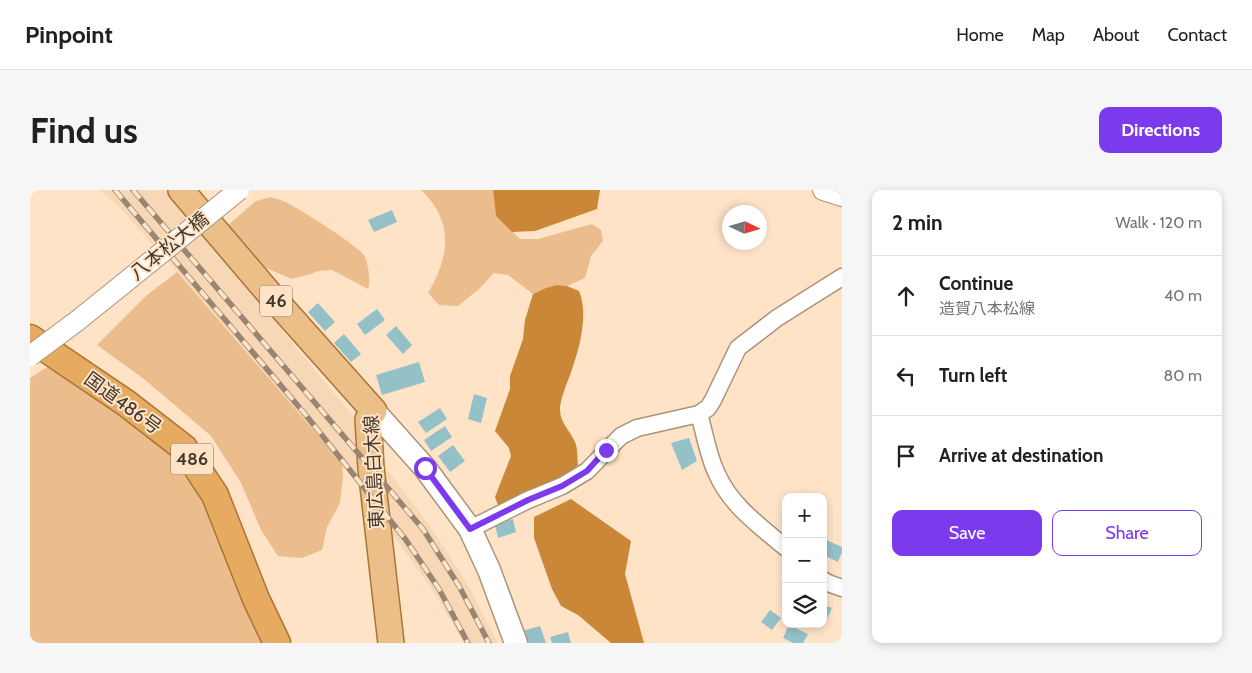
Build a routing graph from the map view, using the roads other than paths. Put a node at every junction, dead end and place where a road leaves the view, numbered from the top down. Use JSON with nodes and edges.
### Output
{"nodes":[{"id":1,"x":181,"y":190,"type":"edge"},
{"id":2,"x":239,"y":190,"type":"edge"},
{"id":3,"x":842,"y":277,"type":"edge"},
{"id":4,"x":30,"y":338,"type":"edge"},
{"id":5,"x":30,"y":356,"type":"edge"},
{"id":6,"x":374,"y":411,"type":"junction"},
{"id":7,"x":699,"y":414,"type":"junction"},
{"id":8,"x":470,"y":529,"type":"junction"},
{"id":9,"x":782,"y":545,"type":"edge"},
{"id":10,"x":827,"y":582,"type":"edge"},
{"id":11,"x":842,"y":588,"type":"edge"},
{"id":12,"x":277,"y":643,"type":"edge"},
{"id":13,"x":391,"y":643,"type":"edge"},
{"id":14,"x":516,"y":643,"type":"edge"}],
"edges":[{"from":1,"to":6,"type":"main road","name":"東広島白木線","number":"46"},
{"from":2,"to":5,"type":"street","name":"八本松大橋","bridge":true},
{"from":3,"to":7,"type":"street"},
{"from":4,"to":12,"type":"highway","name":"国道486号","number":"486"},
{"from":6,"to":8,"type":"main road"},
{"from":6,"to":13,"type":"main road","name":"東広島白木線"},
{"from":7,"to":8,"type":"street"},
{"from":7,"to":9,"type":"street"},
{"from":8,"to":14,"type":"main road"},
{"from":10,"to":11,"type":"street"}]}
